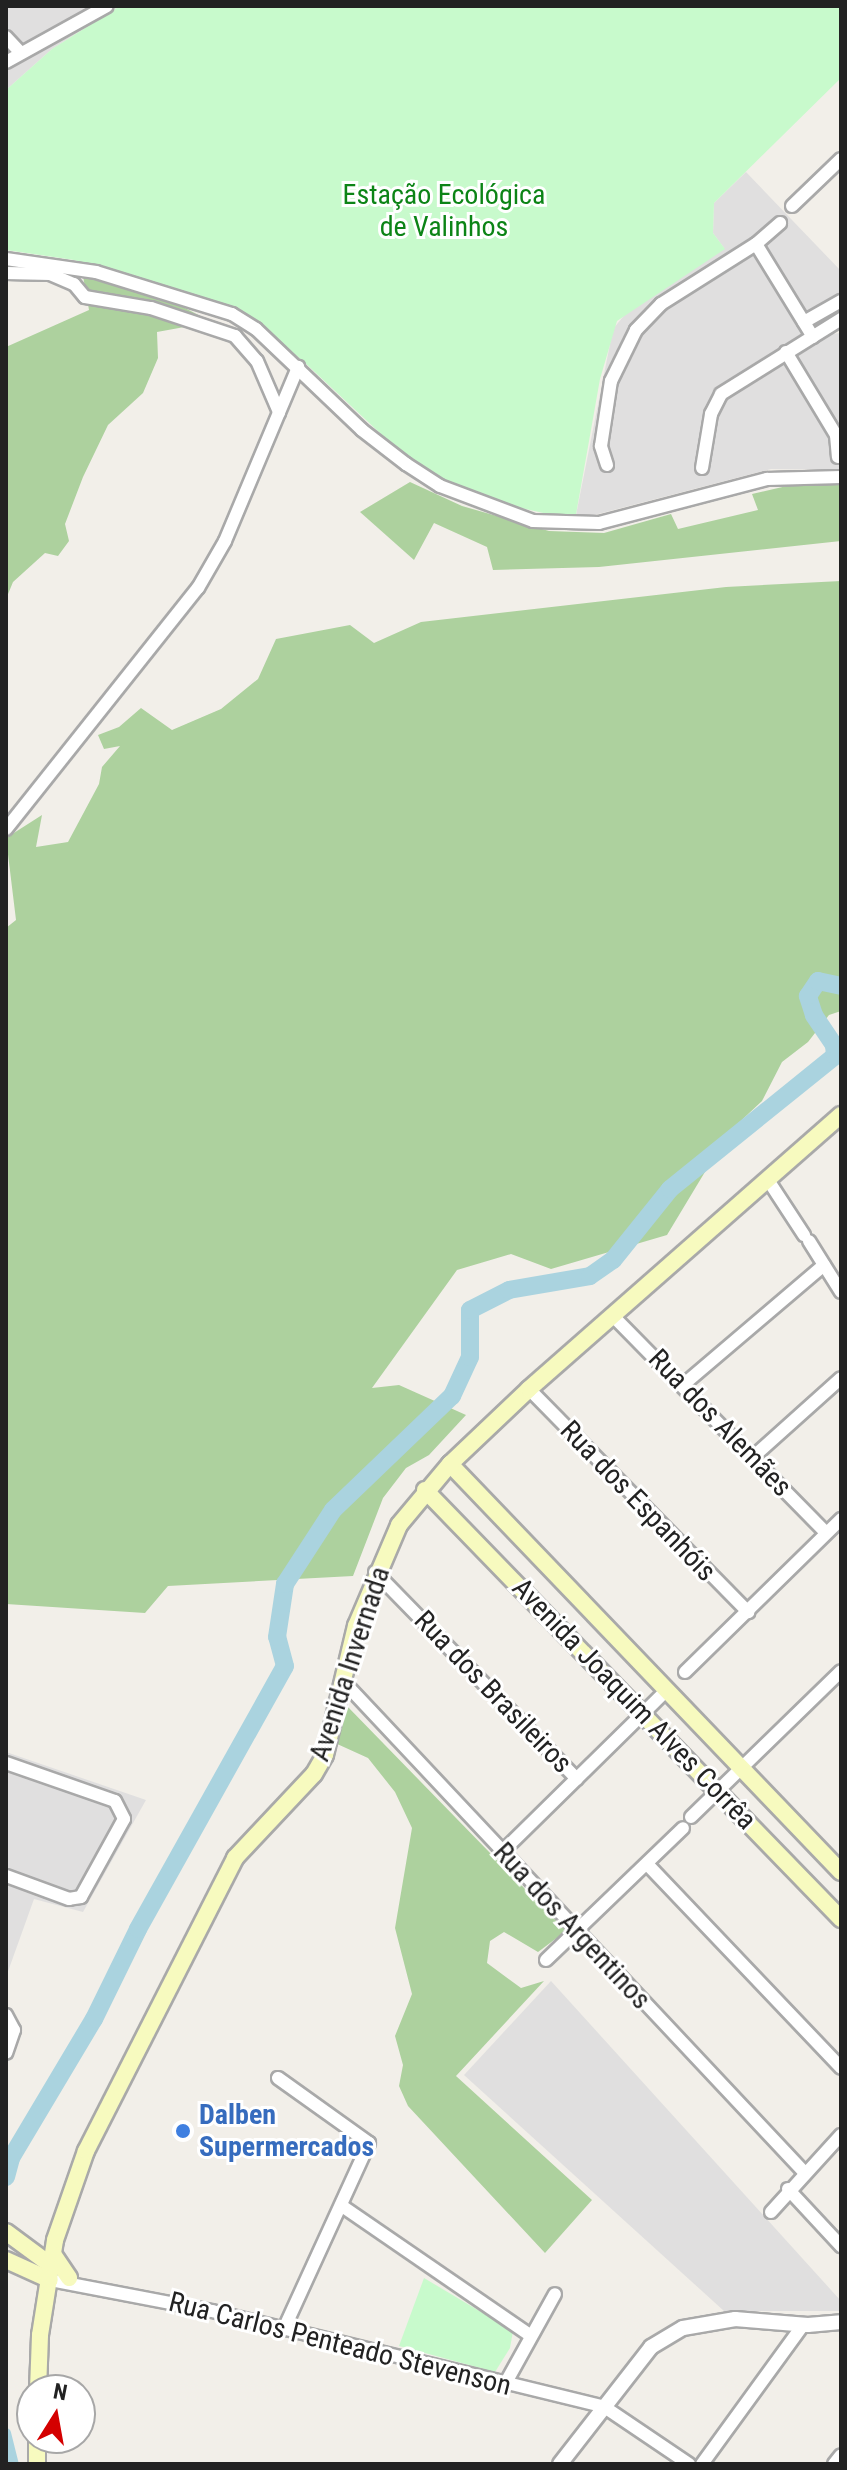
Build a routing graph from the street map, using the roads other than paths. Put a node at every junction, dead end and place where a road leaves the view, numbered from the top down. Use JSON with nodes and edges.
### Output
{"nodes":[{"id":1,"x":107,"y":6,"type":"edge"},
{"id":2,"x":6,"y":37,"type":"edge"},
{"id":3,"x":21,"y":53,"type":"junction"},
{"id":4,"x":6,"y":62,"type":"edge"},
{"id":5,"x":841,"y":159,"type":"edge"},
{"id":6,"x":792,"y":206,"type":"dead end"},
{"id":7,"x":780,"y":223,"type":"dead end"},
{"id":8,"x":756,"y":244,"type":"junction"},
{"id":9,"x":6,"y":259,"type":"edge"},
{"id":10,"x":6,"y":273,"type":"edge"},
{"id":11,"x":841,"y":301,"type":"edge"},
{"id":12,"x":841,"y":319,"type":"edge"},
{"id":13,"x":804,"y":322,"type":"junction"},
{"id":14,"x":813,"y":337,"type":"junction"},
{"id":15,"x":786,"y":352,"type":"junction"},
{"id":16,"x":298,"y":367,"type":"junction"},
{"id":17,"x":279,"y":412,"type":"junction"},
{"id":18,"x":838,"y":457,"type":"dead end"},
{"id":19,"x":607,"y":465,"type":"dead end"},
{"id":20,"x":702,"y":468,"type":"dead end"},
{"id":21,"x":841,"y":477,"type":"edge"},
{"id":22,"x":6,"y":829,"type":"edge"},
{"id":23,"x":841,"y":1115,"type":"edge"},
{"id":24,"x":768,"y":1180,"type":"junction"},
{"id":25,"x":824,"y":1265,"type":"junction"},
{"id":26,"x":841,"y":1292,"type":"edge"},
{"id":27,"x":612,"y":1315,"type":"junction"},
{"id":28,"x":841,"y":1378,"type":"edge"},
{"id":29,"x":683,"y":1385,"type":"junction"},
{"id":30,"x":529,"y":1389,"type":"junction"},
{"id":31,"x":753,"y":1457,"type":"junction"},
{"id":32,"x":450,"y":1464,"type":"junction"},
{"id":33,"x":425,"y":1490,"type":"junction"},
{"id":34,"x":841,"y":1519,"type":"edge"},
{"id":35,"x":826,"y":1533,"type":"junction"},
{"id":36,"x":375,"y":1572,"type":"junction"},
{"id":37,"x":748,"y":1612,"type":"junction"},
{"id":38,"x":841,"y":1671,"type":"edge"},
{"id":39,"x":685,"y":1672,"type":"dead end"},
{"id":40,"x":342,"y":1680,"type":"junction"},
{"id":41,"x":667,"y":1690,"type":"junction"},
{"id":42,"x":644,"y":1713,"type":"junction"},
{"id":43,"x":6,"y":1763,"type":"edge"},
{"id":44,"x":743,"y":1765,"type":"junction"},
{"id":45,"x":577,"y":1779,"type":"junction"},
{"id":46,"x":719,"y":1791,"type":"junction"},
{"id":47,"x":691,"y":1817,"type":"dead end"},
{"id":48,"x":683,"y":1828,"type":"dead end"},
{"id":49,"x":502,"y":1852,"type":"junction"},
{"id":50,"x":648,"y":1865,"type":"junction"},
{"id":51,"x":841,"y":1872,"type":"edge"},
{"id":52,"x":6,"y":1876,"type":"edge"},
{"id":53,"x":841,"y":1919,"type":"edge"},
{"id":54,"x":575,"y":1932,"type":"junction"},
{"id":55,"x":546,"y":1960,"type":"dead end"},
{"id":56,"x":6,"y":2015,"type":"edge"},
{"id":57,"x":6,"y":2053,"type":"edge"},
{"id":58,"x":841,"y":2068,"type":"edge"},
{"id":59,"x":278,"y":2078,"type":"dead end"},
{"id":60,"x":841,"y":2135,"type":"edge"},
{"id":61,"x":803,"y":2171,"type":"junction"},
{"id":62,"x":788,"y":2189,"type":"junction"},
{"id":63,"x":342,"y":2206,"type":"junction"},
{"id":64,"x":771,"y":2212,"type":"dead end"},
{"id":65,"x":6,"y":2232,"type":"edge"},
{"id":66,"x":841,"y":2246,"type":"edge"},
{"id":67,"x":6,"y":2260,"type":"edge"},
{"id":68,"x":52,"y":2260,"type":"junction"},
{"id":69,"x":71,"y":2280,"type":"junction"},
{"id":70,"x":555,"y":2294,"type":"dead end"},
{"id":71,"x":46,"y":2300,"type":"junction"},
{"id":72,"x":841,"y":2322,"type":"edge"},
{"id":73,"x":803,"y":2325,"type":"junction"},
{"id":74,"x":284,"y":2329,"type":"junction"},
{"id":75,"x":530,"y":2335,"type":"junction"},
{"id":76,"x":39,"y":2374,"type":"edge"},
{"id":77,"x":504,"y":2386,"type":"junction"},
{"id":78,"x":603,"y":2406,"type":"junction"},
{"id":79,"x":841,"y":2455,"type":"edge"},
{"id":80,"x":560,"y":2464,"type":"edge"},
{"id":81,"x":689,"y":2464,"type":"edge"},
{"id":82,"x":702,"y":2464,"type":"edge"},
{"id":83,"x":834,"y":2464,"type":"edge"}],
"edges":[{"from":1,"to":3,"type":"street"},
{"from":2,"to":3,"type":"street"},
{"from":3,"to":4,"type":"street"},
{"from":5,"to":6,"type":"street"},
{"from":7,"to":8,"type":"street"},
{"from":8,"to":13,"type":"street"},
{"from":8,"to":19,"type":"street"},
{"from":9,"to":16,"type":"street"},
{"from":10,"to":17,"type":"street"},
{"from":11,"to":13,"type":"street"},
{"from":12,"to":14,"type":"street"},
{"from":13,"to":14,"type":"street"},
{"from":14,"to":15,"type":"street"},
{"from":15,"to":18,"type":"street"},
{"from":15,"to":20,"type":"street"},
{"from":16,"to":17,"type":"street"},
{"from":16,"to":21,"type":"street"},
{"from":17,"to":22,"type":"street"},
{"from":23,"to":24,"type":"main road","name":"Avenida Invernada"},
{"from":24,"to":25,"type":"street"},
{"from":24,"to":27,"type":"main road","name":"Avenida Invernada"},
{"from":25,"to":26,"type":"street"},
{"from":25,"to":29,"type":"street"},
{"from":27,"to":29,"type":"street","name":"Rua dos Alemães"},
{"from":27,"to":30,"type":"main road","name":"Avenida Invernada"},
{"from":28,"to":31,"type":"street"},
{"from":29,"to":31,"type":"street","name":"Rua dos Alemães"},
{"from":30,"to":32,"type":"main road","name":"Avenida Invernada"},
{"from":30,"to":37,"type":"street","name":"Rua dos Espanhóis"},
{"from":31,"to":35,"type":"street","name":"Rua dos Alemães"},
{"from":32,"to":33,"type":"main road","name":"Avenida Invernada"},
{"from":32,"to":41,"type":"main road","name":"Avenida Joaquim Alves Corrêa"},
{"from":33,"to":36,"type":"main road","name":"Avenida Invernada"},
{"from":33,"to":42,"type":"main road","name":"Avenida Joaquim Alves Corrêa"},
{"from":34,"to":35,"type":"street"},
{"from":35,"to":37,"type":"street"},
{"from":36,"to":40,"type":"main road","name":"Avenida Invernada"},
{"from":36,"to":45,"type":"street","name":"Rua dos Brasileiros"},
{"from":37,"to":39,"type":"street"},
{"from":38,"to":44,"type":"street"},
{"from":40,"to":49,"type":"street","name":"Rua dos Argentinos"},
{"from":40,"to":68,"type":"main road","name":"Avenida Invernada"},
{"from":41,"to":42,"type":"street"},
{"from":41,"to":44,"type":"main road","name":"Avenida Joaquim Alves Corrêa"},
{"from":42,"to":45,"type":"street"},
{"from":42,"to":46,"type":"main road","name":"Avenida Joaquim Alves Corrêa"},
{"from":43,"to":52,"type":"street"},
{"from":44,"to":46,"type":"street"},
{"from":44,"to":51,"type":"main road","name":"Avenida Joaquim Alves Corrêa"},
{"from":45,"to":49,"type":"street"},
{"from":46,"to":47,"type":"street"},
{"from":46,"to":53,"type":"main road","name":"Avenida Joaquim Alves Corrêa"},
{"from":48,"to":50,"type":"street"},
{"from":49,"to":54,"type":"street","name":"Rua dos Argentinos"},
{"from":50,"to":54,"type":"street"},
{"from":50,"to":58,"type":"street"},
{"from":54,"to":55,"type":"street"},
{"from":54,"to":61,"type":"street","name":"Rua dos Argentinos"},
{"from":56,"to":57,"type":"street"},
{"from":59,"to":63,"type":"street"},
{"from":60,"to":61,"type":"street"},
{"from":61,"to":62,"type":"street"},
{"from":62,"to":64,"type":"street"},
{"from":62,"to":66,"type":"street"},
{"from":63,"to":74,"type":"street"},
{"from":63,"to":75,"type":"street"},
{"from":65,"to":68,"type":"main road","name":"Rua Carlos Penteado Stevenson"},
{"from":67,"to":68,"type":"main road","name":"Rua Carlos Penteado Stevenson"},
{"from":68,"to":69,"type":"main road"},
{"from":68,"to":69,"type":"street","name":"Rua Carlos Penteado Stevenson"},
{"from":68,"to":71,"type":"main road","name":"Avenida Invernada"},
{"from":69,"to":71,"type":"main road"},
{"from":69,"to":74,"type":"street","name":"Rua Carlos Penteado Stevenson"},
{"from":70,"to":75,"type":"street"},
{"from":71,"to":76,"type":"main road","name":"Avenida Invernada"},
{"from":72,"to":73,"type":"street"},
{"from":73,"to":78,"type":"street"},
{"from":73,"to":82,"type":"street"},
{"from":74,"to":77,"type":"street","name":"Rua Carlos Penteado Stevenson"},
{"from":75,"to":77,"type":"street"},
{"from":77,"to":78,"type":"street","name":"Rua Carlos Penteado Stevenson"},
{"from":78,"to":80,"type":"street"},
{"from":78,"to":81,"type":"street"},
{"from":79,"to":83,"type":"street"}]}
